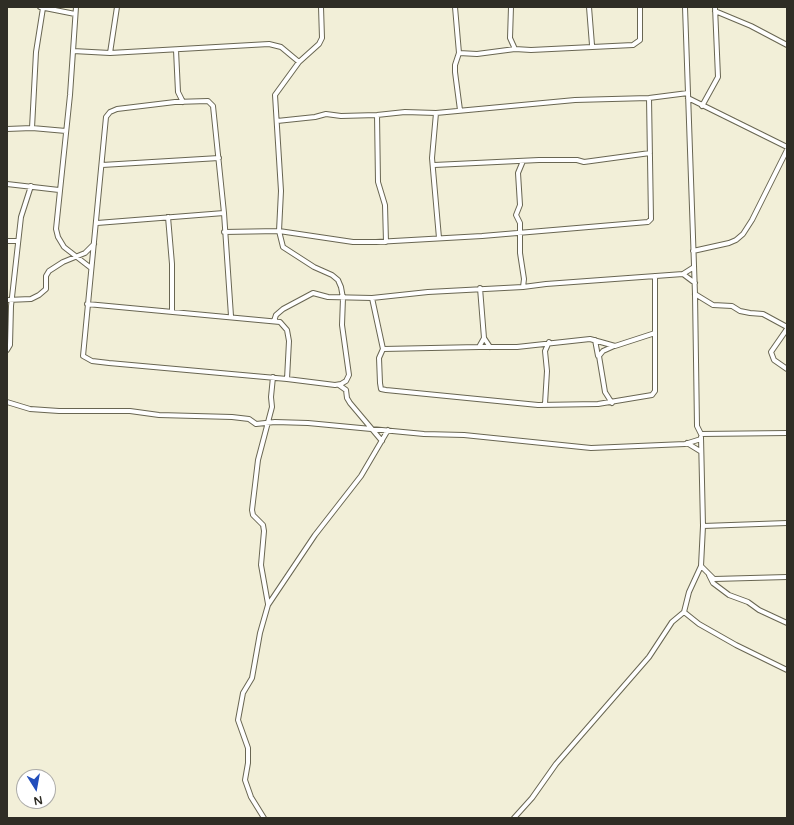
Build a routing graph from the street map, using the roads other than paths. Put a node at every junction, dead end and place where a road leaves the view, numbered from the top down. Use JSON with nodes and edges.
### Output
{"nodes":[{"id":1,"x":76,"y":7,"type":"edge"},
{"id":2,"x":117,"y":7,"type":"edge"},
{"id":3,"x":321,"y":7,"type":"edge"},
{"id":4,"x":455,"y":7,"type":"edge"},
{"id":5,"x":511,"y":7,"type":"edge"},
{"id":6,"x":589,"y":7,"type":"edge"},
{"id":7,"x":640,"y":7,"type":"edge"},
{"id":8,"x":685,"y":7,"type":"edge"},
{"id":9,"x":41,"y":8,"type":"edge"},
{"id":10,"x":715,"y":9,"type":"edge"},
{"id":11,"x":75,"y":14,"type":"junction"},
{"id":12,"x":592,"y":45,"type":"junction"},
{"id":13,"x":787,"y":45,"type":"edge"},
{"id":14,"x":515,"y":49,"type":"junction"},
{"id":15,"x":176,"y":50,"type":"junction"},
{"id":16,"x":73,"y":51,"type":"junction"},
{"id":17,"x":110,"y":53,"type":"junction"},
{"id":18,"x":459,"y":53,"type":"junction"},
{"id":19,"x":299,"y":62,"type":"junction"},
{"id":20,"x":688,"y":96,"type":"junction"},
{"id":21,"x":649,"y":98,"type":"junction"},
{"id":22,"x":183,"y":102,"type":"junction"},
{"id":23,"x":702,"y":106,"type":"junction"},
{"id":24,"x":460,"y":110,"type":"junction"},
{"id":25,"x":436,"y":113,"type":"junction"},
{"id":26,"x":377,"y":115,"type":"junction"},
{"id":27,"x":276,"y":121,"type":"junction"},
{"id":28,"x":32,"y":128,"type":"junction"},
{"id":29,"x":7,"y":129,"type":"edge"},
{"id":30,"x":66,"y":131,"type":"junction"},
{"id":31,"x":787,"y":149,"type":"edge"},
{"id":32,"x":650,"y":153,"type":"junction"},
{"id":33,"x":218,"y":158,"type":"junction"},
{"id":34,"x":523,"y":162,"type":"junction"},
{"id":35,"x":102,"y":165,"type":"junction"},
{"id":36,"x":434,"y":165,"type":"junction"},
{"id":37,"x":7,"y":184,"type":"edge"},
{"id":38,"x":31,"y":186,"type":"junction"},
{"id":39,"x":59,"y":190,"type":"junction"},
{"id":40,"x":224,"y":213,"type":"junction"},
{"id":41,"x":168,"y":217,"type":"junction"},
{"id":42,"x":97,"y":223,"type":"junction"},
{"id":43,"x":279,"y":231,"type":"junction"},
{"id":44,"x":224,"y":232,"type":"junction"},
{"id":45,"x":521,"y":232,"type":"junction"},
{"id":46,"x":439,"y":238,"type":"junction"},
{"id":47,"x":7,"y":241,"type":"edge"},
{"id":48,"x":18,"y":241,"type":"junction"},
{"id":49,"x":386,"y":242,"type":"junction"},
{"id":50,"x":94,"y":244,"type":"junction"},
{"id":51,"x":693,"y":251,"type":"junction"},
{"id":52,"x":78,"y":257,"type":"junction"},
{"id":53,"x":694,"y":267,"type":"junction"},
{"id":54,"x":90,"y":268,"type":"junction"},
{"id":55,"x":683,"y":274,"type":"junction"},
{"id":56,"x":655,"y":276,"type":"junction"},
{"id":57,"x":695,"y":283,"type":"junction"},
{"id":58,"x":523,"y":287,"type":"junction"},
{"id":59,"x":480,"y":288,"type":"junction"},
{"id":60,"x":695,"y":294,"type":"junction"},
{"id":61,"x":343,"y":298,"type":"junction"},
{"id":62,"x":372,"y":298,"type":"junction"},
{"id":63,"x":9,"y":299,"type":"edge"},
{"id":64,"x":87,"y":304,"type":"junction"},
{"id":65,"x":172,"y":311,"type":"junction"},
{"id":66,"x":231,"y":316,"type":"junction"},
{"id":67,"x":274,"y":321,"type":"junction"},
{"id":68,"x":786,"y":331,"type":"edge"},
{"id":69,"x":655,"y":333,"type":"junction"},
{"id":70,"x":484,"y":338,"type":"junction"},
{"id":71,"x":595,"y":340,"type":"junction"},
{"id":72,"x":549,"y":342,"type":"junction"},
{"id":73,"x":614,"y":346,"type":"junction"},
{"id":74,"x":490,"y":347,"type":"junction"},
{"id":75,"x":479,"y":348,"type":"junction"},
{"id":76,"x":383,"y":349,"type":"junction"},
{"id":77,"x":7,"y":350,"type":"edge"},
{"id":78,"x":599,"y":356,"type":"junction"},
{"id":79,"x":787,"y":369,"type":"edge"},
{"id":80,"x":273,"y":378,"type":"junction"},
{"id":81,"x":287,"y":379,"type":"junction"},
{"id":82,"x":346,"y":381,"type":"junction"},
{"id":83,"x":339,"y":385,"type":"junction"},
{"id":84,"x":346,"y":390,"type":"junction"},
{"id":85,"x":606,"y":395,"type":"junction"},
{"id":86,"x":7,"y":402,"type":"edge"},
{"id":87,"x":612,"y":402,"type":"junction"},
{"id":88,"x":545,"y":404,"type":"junction"},
{"id":89,"x":601,"y":404,"type":"junction"},
{"id":90,"x":267,"y":423,"type":"junction"},
{"id":91,"x":373,"y":429,"type":"junction"},
{"id":92,"x":388,"y":430,"type":"junction"},
{"id":93,"x":787,"y":433,"type":"edge"},
{"id":94,"x":701,"y":434,"type":"junction"},
{"id":95,"x":701,"y":439,"type":"junction"},
{"id":96,"x":382,"y":441,"type":"junction"},
{"id":97,"x":687,"y":444,"type":"junction"},
{"id":98,"x":700,"y":451,"type":"junction"},
{"id":99,"x":787,"y":523,"type":"edge"},
{"id":100,"x":703,"y":526,"type":"junction"},
{"id":101,"x":701,"y":566,"type":"junction"},
{"id":102,"x":709,"y":575,"type":"junction"},
{"id":103,"x":787,"y":577,"type":"edge"},
{"id":104,"x":268,"y":605,"type":"junction"},
{"id":105,"x":684,"y":612,"type":"junction"},
{"id":106,"x":787,"y":623,"type":"edge"},
{"id":107,"x":787,"y":670,"type":"edge"},
{"id":108,"x":264,"y":818,"type":"edge"},
{"id":109,"x":514,"y":818,"type":"edge"}],
"edges":[{"from":1,"to":11,"type":"street"},
{"from":2,"to":17,"type":"street"},
{"from":3,"to":19,"type":"street"},
{"from":4,"to":18,"type":"street"},
{"from":5,"to":14,"type":"street"},
{"from":6,"to":12,"type":"street"},
{"from":7,"to":12,"type":"street"},
{"from":8,"to":20,"type":"street"},
{"from":9,"to":11,"type":"street"},
{"from":9,"to":28,"type":"street"},
{"from":10,"to":13,"type":"street"},
{"from":10,"to":23,"type":"street"},
{"from":11,"to":16,"type":"street"},
{"from":12,"to":14,"type":"street"},
{"from":14,"to":18,"type":"street"},
{"from":15,"to":17,"type":"street"},
{"from":15,"to":19,"type":"street"},
{"from":15,"to":22,"type":"street"},
{"from":16,"to":17,"type":"street"},
{"from":16,"to":30,"type":"street"},
{"from":18,"to":24,"type":"street"},
{"from":19,"to":27,"type":"street"},
{"from":20,"to":21,"type":"street"},
{"from":20,"to":23,"type":"street"},
{"from":20,"to":51,"type":"street"},
{"from":21,"to":24,"type":"street"},
{"from":21,"to":32,"type":"street"},
{"from":22,"to":33,"type":"street"},
{"from":22,"to":35,"type":"street"},
{"from":23,"to":31,"type":"street"},
{"from":24,"to":25,"type":"street"},
{"from":25,"to":26,"type":"street"},
{"from":25,"to":36,"type":"street"},
{"from":26,"to":27,"type":"street"},
{"from":26,"to":49,"type":"street"},
{"from":27,"to":43,"type":"street"},
{"from":28,"to":29,"type":"street"},
{"from":28,"to":30,"type":"street"},
{"from":30,"to":39,"type":"street"},
{"from":31,"to":51,"type":"street"},
{"from":32,"to":34,"type":"street"},
{"from":32,"to":45,"type":"street"},
{"from":33,"to":35,"type":"street"},
{"from":33,"to":40,"type":"street"},
{"from":34,"to":36,"type":"street"},
{"from":34,"to":45,"type":"street"},
{"from":35,"to":42,"type":"street"},
{"from":36,"to":46,"type":"street"},
{"from":37,"to":38,"type":"street"},
{"from":38,"to":39,"type":"street"},
{"from":38,"to":48,"type":"street"},
{"from":39,"to":52,"type":"street"},
{"from":40,"to":41,"type":"street"},
{"from":40,"to":44,"type":"street"},
{"from":41,"to":42,"type":"street"},
{"from":41,"to":65,"type":"street"},
{"from":42,"to":50,"type":"street"},
{"from":43,"to":44,"type":"street"},
{"from":43,"to":49,"type":"street"},
{"from":43,"to":61,"type":"street"},
{"from":44,"to":66,"type":"street"},
{"from":45,"to":46,"type":"street"},
{"from":45,"to":58,"type":"street"},
{"from":46,"to":49,"type":"street"},
{"from":47,"to":48,"type":"street"},
{"from":48,"to":63,"type":"street"},
{"from":50,"to":52,"type":"street"},
{"from":50,"to":54,"type":"street"},
{"from":51,"to":53,"type":"street"},
{"from":52,"to":54,"type":"street"},
{"from":52,"to":63,"type":"street"},
{"from":53,"to":55,"type":"street"},
{"from":53,"to":57,"type":"street"},
{"from":54,"to":64,"type":"street"},
{"from":55,"to":56,"type":"street"},
{"from":55,"to":57,"type":"street"},
{"from":56,"to":58,"type":"street"},
{"from":56,"to":69,"type":"street"},
{"from":57,"to":60,"type":"street"},
{"from":58,"to":59,"type":"street"},
{"from":59,"to":62,"type":"street"},
{"from":59,"to":70,"type":"street"},
{"from":60,"to":68,"type":"street"},
{"from":60,"to":94,"type":"street"},
{"from":61,"to":62,"type":"street"},
{"from":61,"to":67,"type":"street"},
{"from":61,"to":82,"type":"street"},
{"from":62,"to":76,"type":"street"},
{"from":63,"to":77,"type":"street"},
{"from":64,"to":65,"type":"street"},
{"from":64,"to":80,"type":"street"},
{"from":65,"to":66,"type":"street"},
{"from":66,"to":67,"type":"street"},
{"from":67,"to":81,"type":"street"},
{"from":68,"to":79,"type":"street"},
{"from":69,"to":73,"type":"street"},
{"from":69,"to":87,"type":"street"},
{"from":70,"to":74,"type":"street"},
{"from":70,"to":75,"type":"street"},
{"from":71,"to":72,"type":"street"},
{"from":71,"to":73,"type":"street"},
{"from":71,"to":78,"type":"street"},
{"from":72,"to":74,"type":"street"},
{"from":72,"to":88,"type":"street"},
{"from":73,"to":78,"type":"street"},
{"from":74,"to":75,"type":"street"},
{"from":75,"to":76,"type":"street"},
{"from":76,"to":88,"type":"street"},
{"from":78,"to":85,"type":"street"},
{"from":80,"to":81,"type":"street"},
{"from":80,"to":90,"type":"street"},
{"from":81,"to":83,"type":"street"},
{"from":82,"to":83,"type":"street"},
{"from":82,"to":84,"type":"street"},
{"from":83,"to":84,"type":"street"},
{"from":84,"to":91,"type":"street"},
{"from":85,"to":87,"type":"street"},
{"from":85,"to":89,"type":"street"},
{"from":86,"to":90,"type":"street"},
{"from":87,"to":89,"type":"street"},
{"from":88,"to":89,"type":"street"},
{"from":90,"to":91,"type":"street"},
{"from":90,"to":104,"type":"street"},
{"from":91,"to":92,"type":"street"},
{"from":91,"to":96,"type":"street"},
{"from":92,"to":96,"type":"street"},
{"from":92,"to":97,"type":"street"},
{"from":93,"to":94,"type":"street"},
{"from":94,"to":95,"type":"street"},
{"from":95,"to":97,"type":"street"},
{"from":95,"to":98,"type":"street"},
{"from":96,"to":104,"type":"street"},
{"from":97,"to":98,"type":"street"},
{"from":98,"to":100,"type":"street"},
{"from":99,"to":100,"type":"street"},
{"from":100,"to":101,"type":"street"},
{"from":101,"to":102,"type":"street"},
{"from":101,"to":105,"type":"street"},
{"from":102,"to":103,"type":"street"},
{"from":102,"to":106,"type":"street"},
{"from":104,"to":108,"type":"street"},
{"from":105,"to":107,"type":"street"},
{"from":105,"to":109,"type":"street"}]}
